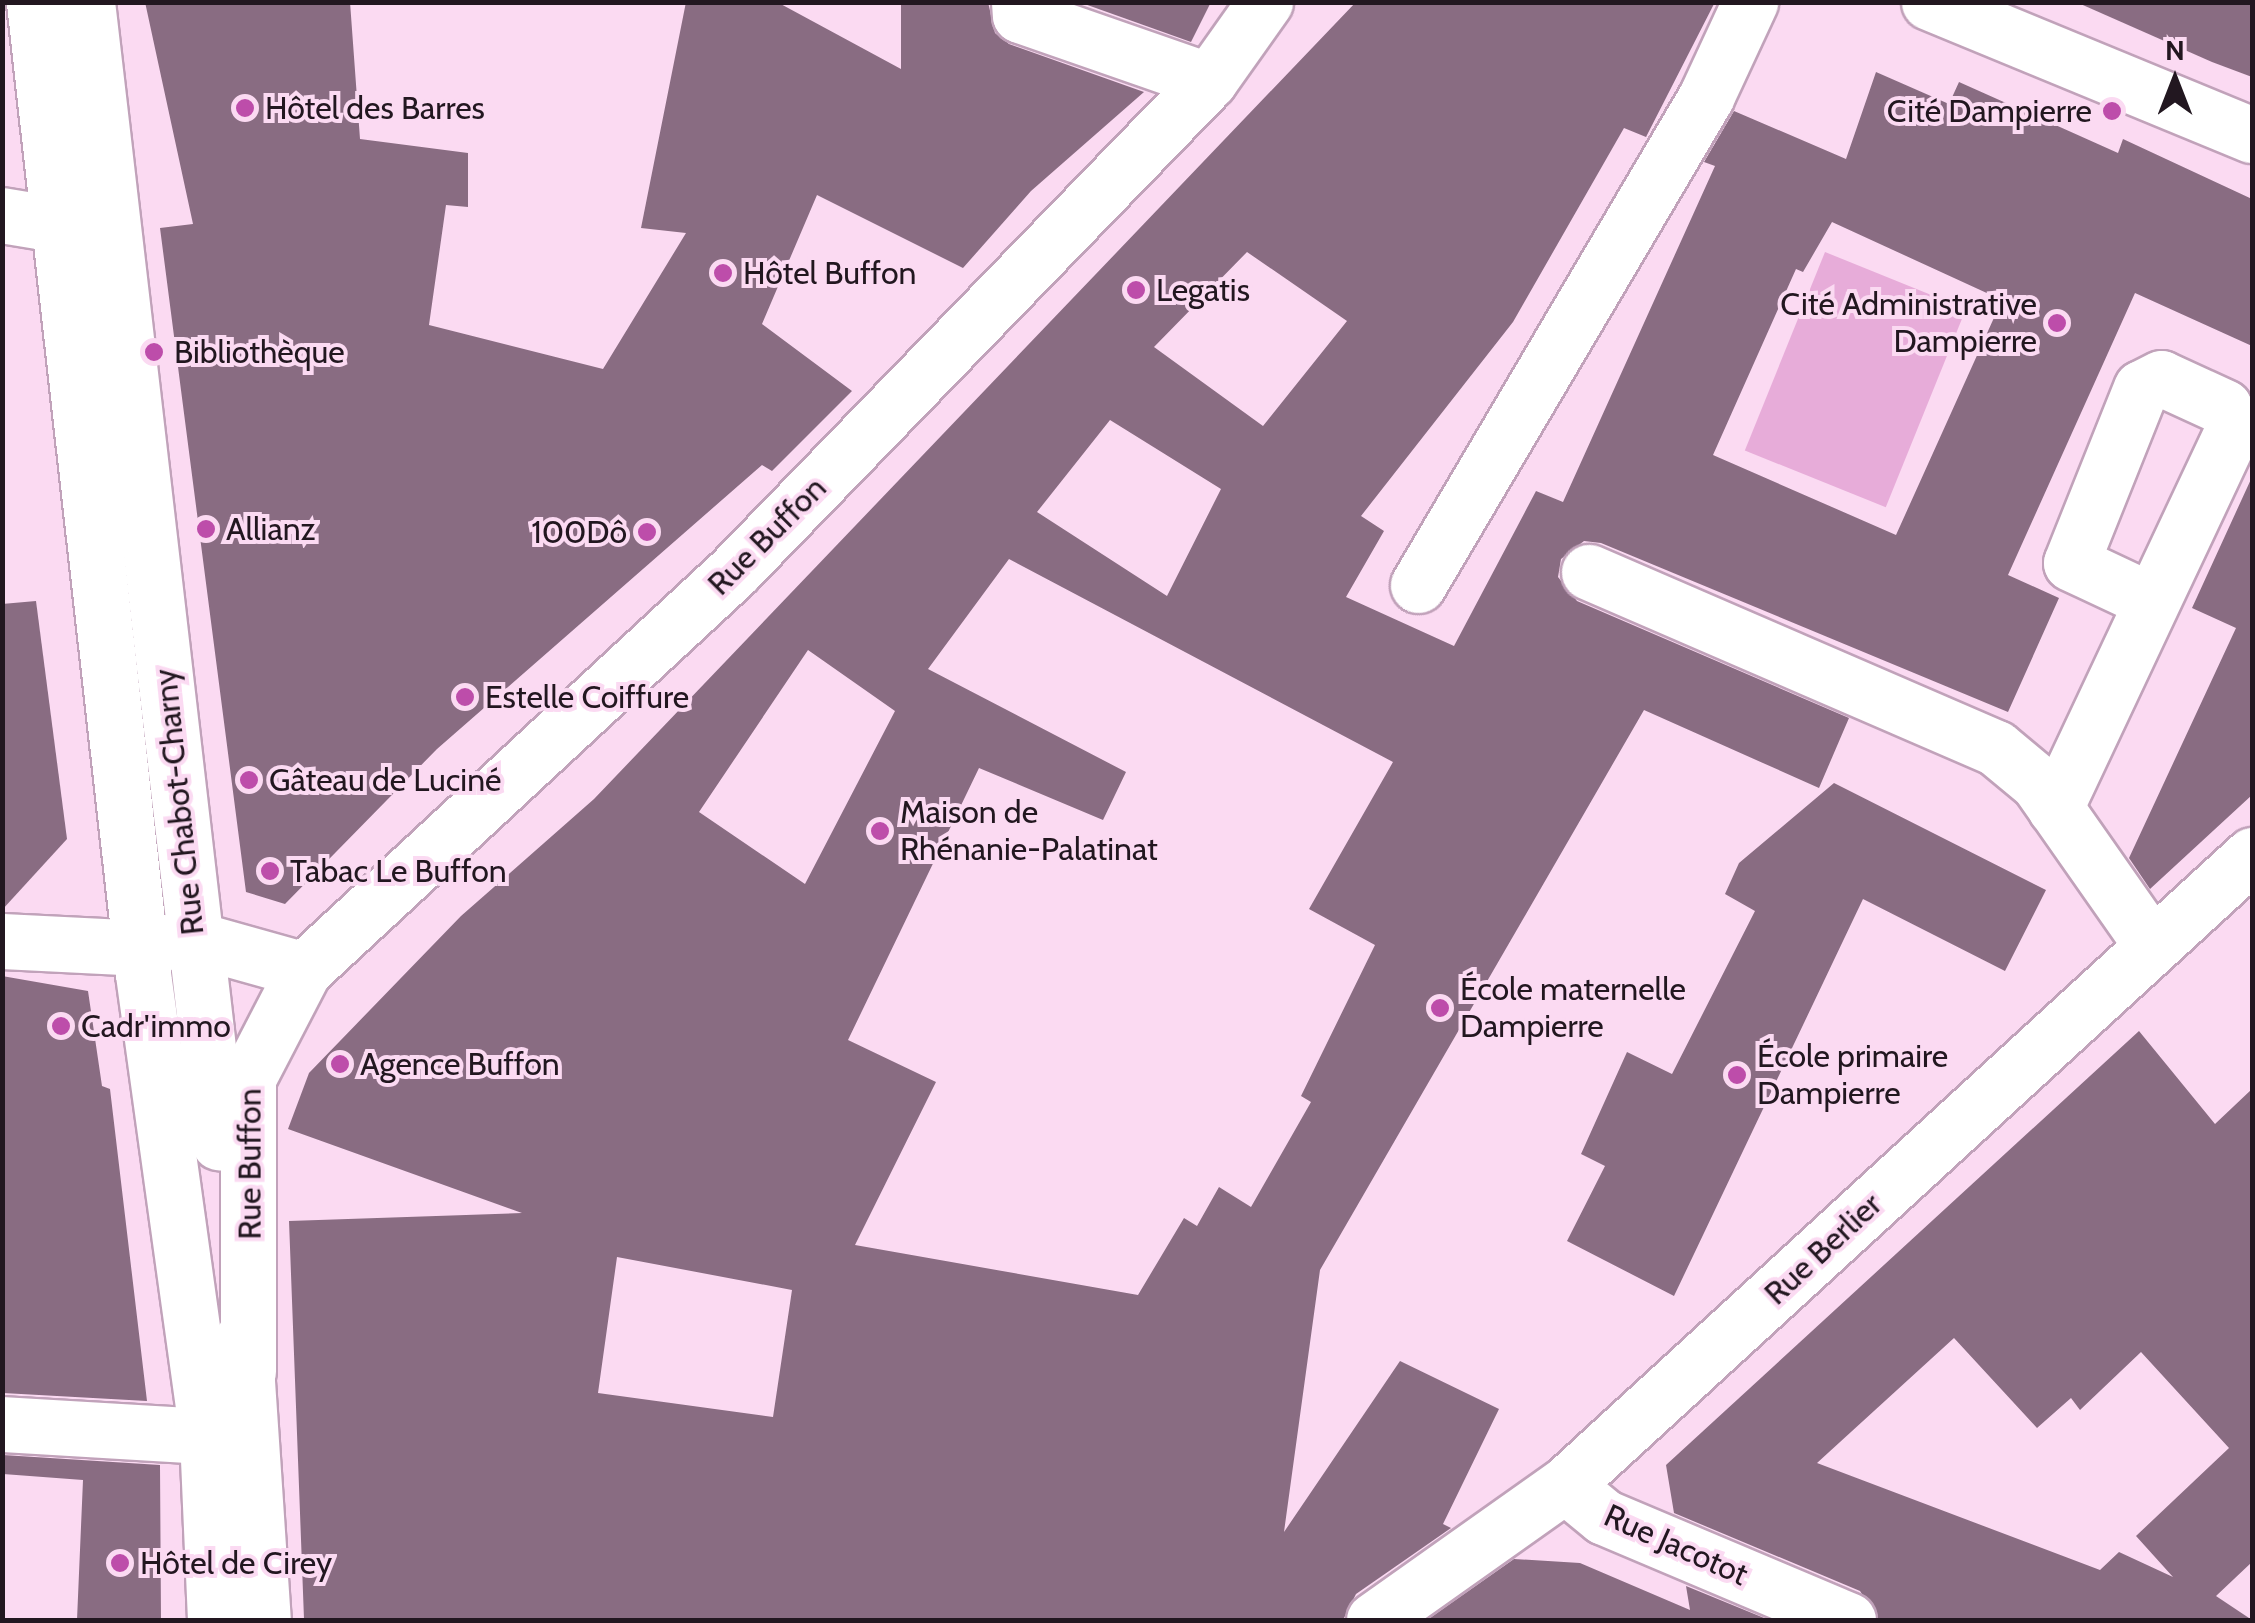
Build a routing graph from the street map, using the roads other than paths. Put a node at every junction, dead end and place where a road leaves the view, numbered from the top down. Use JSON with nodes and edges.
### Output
{"nodes":[{"id":1,"x":34,"y":2,"type":"edge"},
{"id":2,"x":87,"y":2,"type":"edge"},
{"id":3,"x":1020,"y":2,"type":"edge"},
{"id":4,"x":1266,"y":2,"type":"edge"},
{"id":5,"x":1750,"y":2,"type":"edge"},
{"id":6,"x":1928,"y":2,"type":"edge"},
{"id":7,"x":1210,"y":81,"type":"junction"},
{"id":8,"x":2252,"y":135,"type":"edge"},
{"id":9,"x":2,"y":215,"type":"edge"},
{"id":10,"x":58,"y":224,"type":"junction"},
{"id":11,"x":113,"y":234,"type":"junction"},
{"id":12,"x":1589,"y":572,"type":"dead end"},
{"id":13,"x":1418,"y":585,"type":"dead end"},
{"id":14,"x":2148,"y":598,"type":"dead end"},
{"id":15,"x":2055,"y":808,"type":"junction"},
{"id":16,"x":2252,"y":855,"type":"edge"},
{"id":17,"x":194,"y":939,"type":"junction"},
{"id":18,"x":2,"y":941,"type":"edge"},
{"id":19,"x":140,"y":945,"type":"junction"},
{"id":20,"x":2152,"y":946,"type":"junction"},
{"id":21,"x":304,"y":970,"type":"junction"},
{"id":22,"x":248,"y":1371,"type":"junction"},
{"id":23,"x":2,"y":1424,"type":"edge"},
{"id":24,"x":2,"y":1432,"type":"edge"},
{"id":25,"x":190,"y":1440,"type":"junction"},
{"id":26,"x":1564,"y":1485,"type":"junction"},
{"id":27,"x":215,"y":1620,"type":"edge"},
{"id":28,"x":264,"y":1620,"type":"edge"},
{"id":29,"x":1374,"y":1620,"type":"edge"},
{"id":30,"x":1848,"y":1620,"type":"edge"}],
"edges":[{"from":1,"to":10,"type":"street","name":"Rue Chabot-Charny"},
{"from":2,"to":11,"type":"street","name":"Rue Chabot-Charny"},
{"from":3,"to":7,"type":"street"},
{"from":4,"to":7,"type":"street","name":"Rue Buffon"},
{"from":5,"to":13,"type":"street"},
{"from":6,"to":8,"type":"street"},
{"from":7,"to":21,"type":"street","name":"Rue Buffon"},
{"from":9,"to":10,"type":"street"},
{"from":10,"to":11,"type":"street"},
{"from":10,"to":19,"type":"street","name":"Rue Chabot-Charny"},
{"from":11,"to":17,"type":"street","name":"Rue Chabot-Charny"},
{"from":12,"to":15,"type":"street"},
{"from":14,"to":15,"type":"street"},
{"from":15,"to":20,"type":"street"},
{"from":16,"to":20,"type":"street","name":"Rue Berlier"},
{"from":17,"to":19,"type":"street"},
{"from":17,"to":21,"type":"street"},
{"from":17,"to":22,"type":"street","name":"Rue Chabot-Charny"},
{"from":18,"to":19,"type":"street"},
{"from":19,"to":22,"type":"street","name":"Rue Chabot-Charny"},
{"from":19,"to":25,"type":"street","name":"Rue Chabot-Charny"},
{"from":20,"to":26,"type":"street","name":"Rue Berlier"},
{"from":21,"to":22,"type":"street","name":"Rue Buffon"},
{"from":22,"to":28,"type":"street","name":"Rue Chabot-Charny"},
{"from":23,"to":25,"type":"street"},
{"from":24,"to":25,"type":"street"},
{"from":25,"to":27,"type":"street","name":"Rue Chabot-Charny"},
{"from":26,"to":29,"type":"street","name":"Rue Berlier"},
{"from":26,"to":30,"type":"street","name":"Rue Jacotot"}]}
